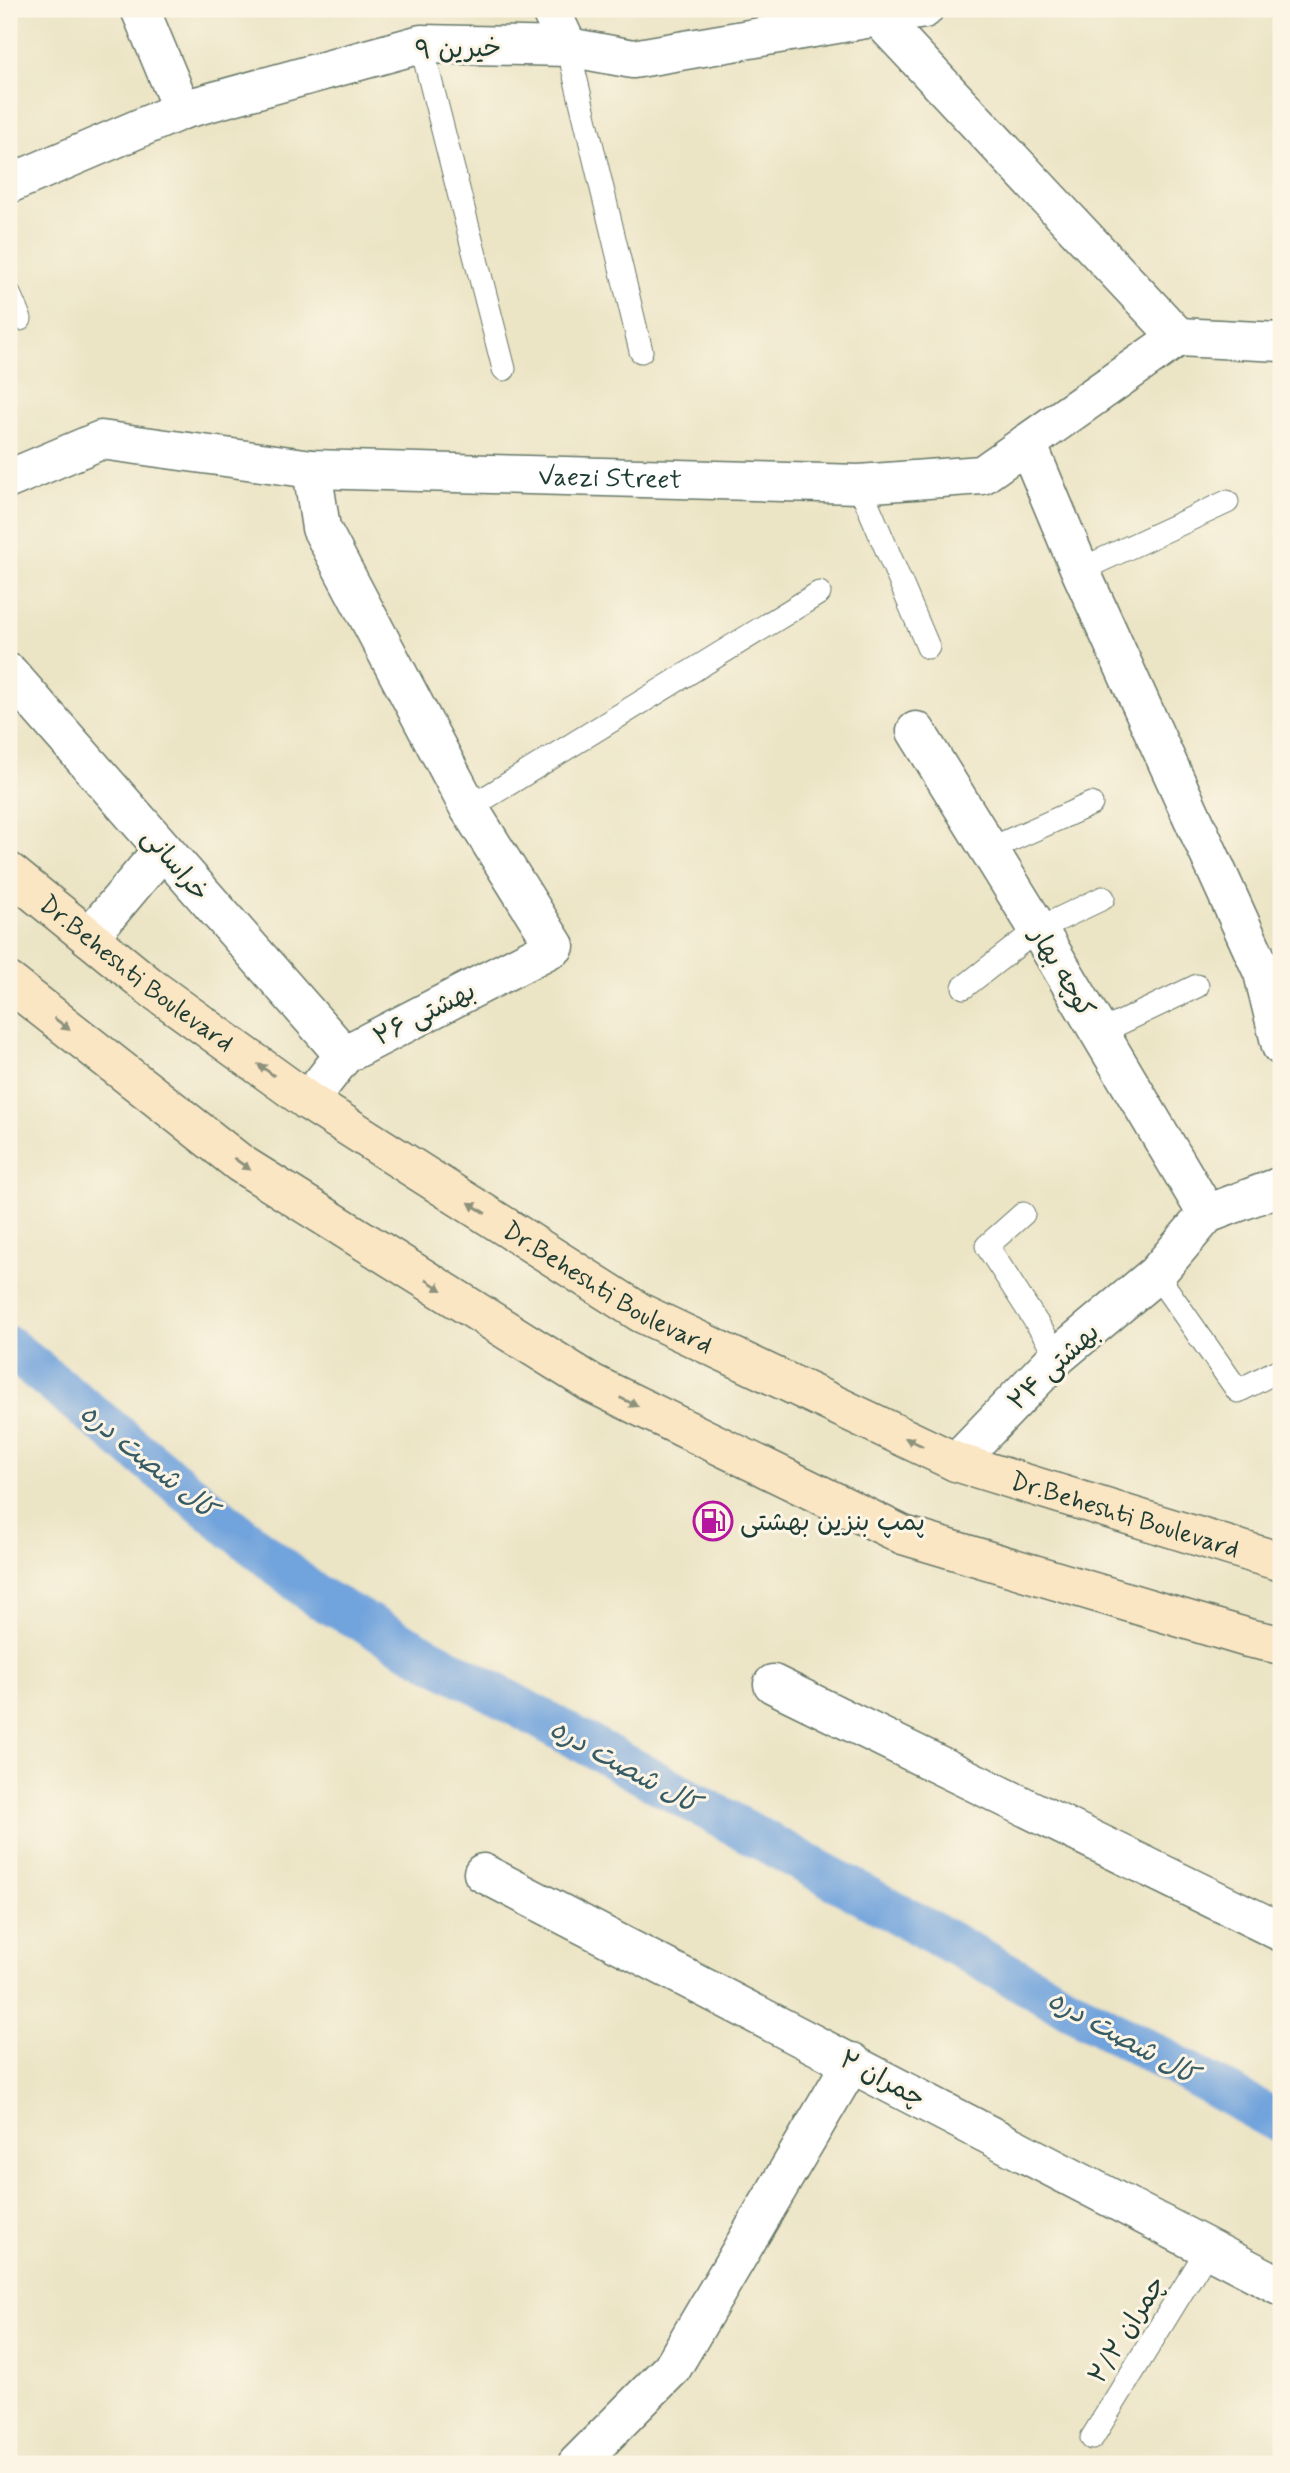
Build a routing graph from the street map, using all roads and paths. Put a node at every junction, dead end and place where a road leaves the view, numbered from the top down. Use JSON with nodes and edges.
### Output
{"nodes":[{"id":1,"x":140,"y":9,"type":"edge"},
{"id":2,"x":550,"y":9,"type":"edge"},
{"id":3,"x":924,"y":9,"type":"edge"},
{"id":4,"x":879,"y":18,"type":"junction"},
{"id":5,"x":421,"y":44,"type":"junction"},
{"id":6,"x":568,"y":47,"type":"junction"},
{"id":7,"x":182,"y":110,"type":"junction"},
{"id":8,"x":9,"y":184,"type":"edge"},
{"id":9,"x":9,"y":294,"type":"edge"},
{"id":10,"x":20,"y":318,"type":"dead end"},
{"id":11,"x":1178,"y":337,"type":"junction"},
{"id":12,"x":1281,"y":342,"type":"edge"},
{"id":13,"x":641,"y":351,"type":"dead end"},
{"id":14,"x":504,"y":369,"type":"dead end"},
{"id":15,"x":1027,"y":443,"type":"junction"},
{"id":16,"x":312,"y":469,"type":"junction"},
{"id":17,"x":9,"y":480,"type":"edge"},
{"id":18,"x":859,"y":484,"type":"junction"},
{"id":19,"x":1227,"y":502,"type":"dead end"},
{"id":20,"x":1080,"y":570,"type":"junction"},
{"id":21,"x":819,"y":593,"type":"dead end"},
{"id":22,"x":928,"y":647,"type":"dead end"},
{"id":23,"x":9,"y":673,"type":"edge"},
{"id":24,"x":916,"y":731,"type":"dead end"},
{"id":25,"x":1091,"y":804,"type":"dead end"},
{"id":26,"x":469,"y":808,"type":"junction"},
{"id":27,"x":163,"y":849,"type":"junction"},
{"id":28,"x":988,"y":850,"type":"junction"},
{"id":29,"x":9,"y":872,"type":"edge"},
{"id":30,"x":1103,"y":898,"type":"dead end"},
{"id":31,"x":1038,"y":929,"type":"junction"},
{"id":32,"x":89,"y":937,"type":"junction"},
{"id":33,"x":9,"y":982,"type":"edge"},
{"id":34,"x":1197,"y":986,"type":"dead end"},
{"id":35,"x":964,"y":987,"type":"dead end"},
{"id":36,"x":1099,"y":1033,"type":"junction"},
{"id":37,"x":1281,"y":1046,"type":"edge"},
{"id":38,"x":344,"y":1055,"type":"junction"},
{"id":39,"x":308,"y":1101,"type":"junction"},
{"id":40,"x":1281,"y":1186,"type":"edge"},
{"id":41,"x":1023,"y":1214,"type":"dead end"},
{"id":42,"x":1207,"y":1214,"type":"junction"},
{"id":43,"x":1156,"y":1274,"type":"junction"},
{"id":44,"x":1058,"y":1356,"type":"junction"},
{"id":45,"x":1281,"y":1369,"type":"edge"},
{"id":46,"x":956,"y":1462,"type":"junction"},
{"id":47,"x":1281,"y":1562,"type":"edge"},
{"id":48,"x":1281,"y":1645,"type":"edge"},
{"id":49,"x":773,"y":1684,"type":"dead end"},
{"id":50,"x":483,"y":1873,"type":"dead end"},
{"id":51,"x":1281,"y":1932,"type":"edge"},
{"id":52,"x":852,"y":2062,"type":"junction"},
{"id":53,"x":1208,"y":2249,"type":"junction"},
{"id":54,"x":1281,"y":2286,"type":"edge"},
{"id":55,"x":1092,"y":2438,"type":"dead end"},
{"id":56,"x":577,"y":2464,"type":"edge"}],
"edges":[{"from":1,"to":7,"type":"street"},
{"from":2,"to":6,"type":"street"},
{"from":3,"to":4,"type":"street","name":"خیرین ۹"},
{"from":4,"to":6,"type":"street","name":"خیرین ۹"},
{"from":4,"to":11,"type":"street"},
{"from":5,"to":6,"type":"street","name":"خیرین ۹"},
{"from":5,"to":7,"type":"street","name":"خیرین ۹"},
{"from":5,"to":14,"type":"lane"},
{"from":6,"to":13,"type":"lane"},
{"from":7,"to":8,"type":"street","name":"خیرین ۹"},
{"from":9,"to":10,"type":"lane"},
{"from":11,"to":12,"type":"street"},
{"from":11,"to":15,"type":"street","name":"Vaezi Street"},
{"from":15,"to":18,"type":"street","name":"Vaezi Street"},
{"from":15,"to":20,"type":"street"},
{"from":16,"to":17,"type":"street","name":"Vaezi Street"},
{"from":16,"to":18,"type":"street","name":"Vaezi Street"},
{"from":16,"to":26,"type":"street"},
{"from":18,"to":22,"type":"lane"},
{"from":19,"to":20,"type":"lane"},
{"from":20,"to":37,"type":"street"},
{"from":21,"to":26,"type":"lane"},
{"from":23,"to":27,"type":"street","name":"خراسانی"},
{"from":24,"to":28,"type":"street","name":"کوچه بهار"},
{"from":25,"to":28,"type":"lane"},
{"from":26,"to":38,"type":"street","name":"بهشتی ۲۶"},
{"from":27,"to":32,"type":"street"},
{"from":27,"to":38,"type":"street","name":"خراسانی"},
{"from":28,"to":31,"type":"street","name":"کوچه بهار"},
{"from":29,"to":32,"type":"main road","name":"Dr.Beheshti Boulevard"},
{"from":30,"to":31,"type":"lane"},
{"from":31,"to":35,"type":"lane"},
{"from":31,"to":36,"type":"street","name":"کوچه بهار"},
{"from":39,"to":32,"type":"main road","name":"Dr.Beheshti Boulevard","one_way":true},
{"from":33,"to":48,"type":"main road","one_way":true},
{"from":34,"to":36,"type":"lane"},
{"from":36,"to":42,"type":"street","name":"کوچه بهار"},
{"from":38,"to":39,"type":"street","name":"بهشتی ۲۶"},
{"from":46,"to":39,"type":"main road","name":"Dr.Beheshti Boulevard","one_way":true},
{"from":40,"to":42,"type":"street"},
{"from":41,"to":44,"type":"lane"},
{"from":42,"to":43,"type":"street","name":"بهشتی ۲۴"},
{"from":43,"to":44,"type":"street","name":"بهشتی ۲۴"},
{"from":43,"to":45,"type":"lane"},
{"from":44,"to":46,"type":"street","name":"بهشتی ۲۴"},
{"from":46,"to":47,"type":"main road","name":"Dr.Beheshti Boulevard"},
{"from":49,"to":51,"type":"street"},
{"from":50,"to":52,"type":"street","name":"چمران ۲"},
{"from":52,"to":53,"type":"street","name":"چمران ۲"},
{"from":52,"to":56,"type":"street"},
{"from":53,"to":54,"type":"street","name":"چمران ۲"},
{"from":53,"to":55,"type":"lane","name":"چمران ۲/۲"}]}
